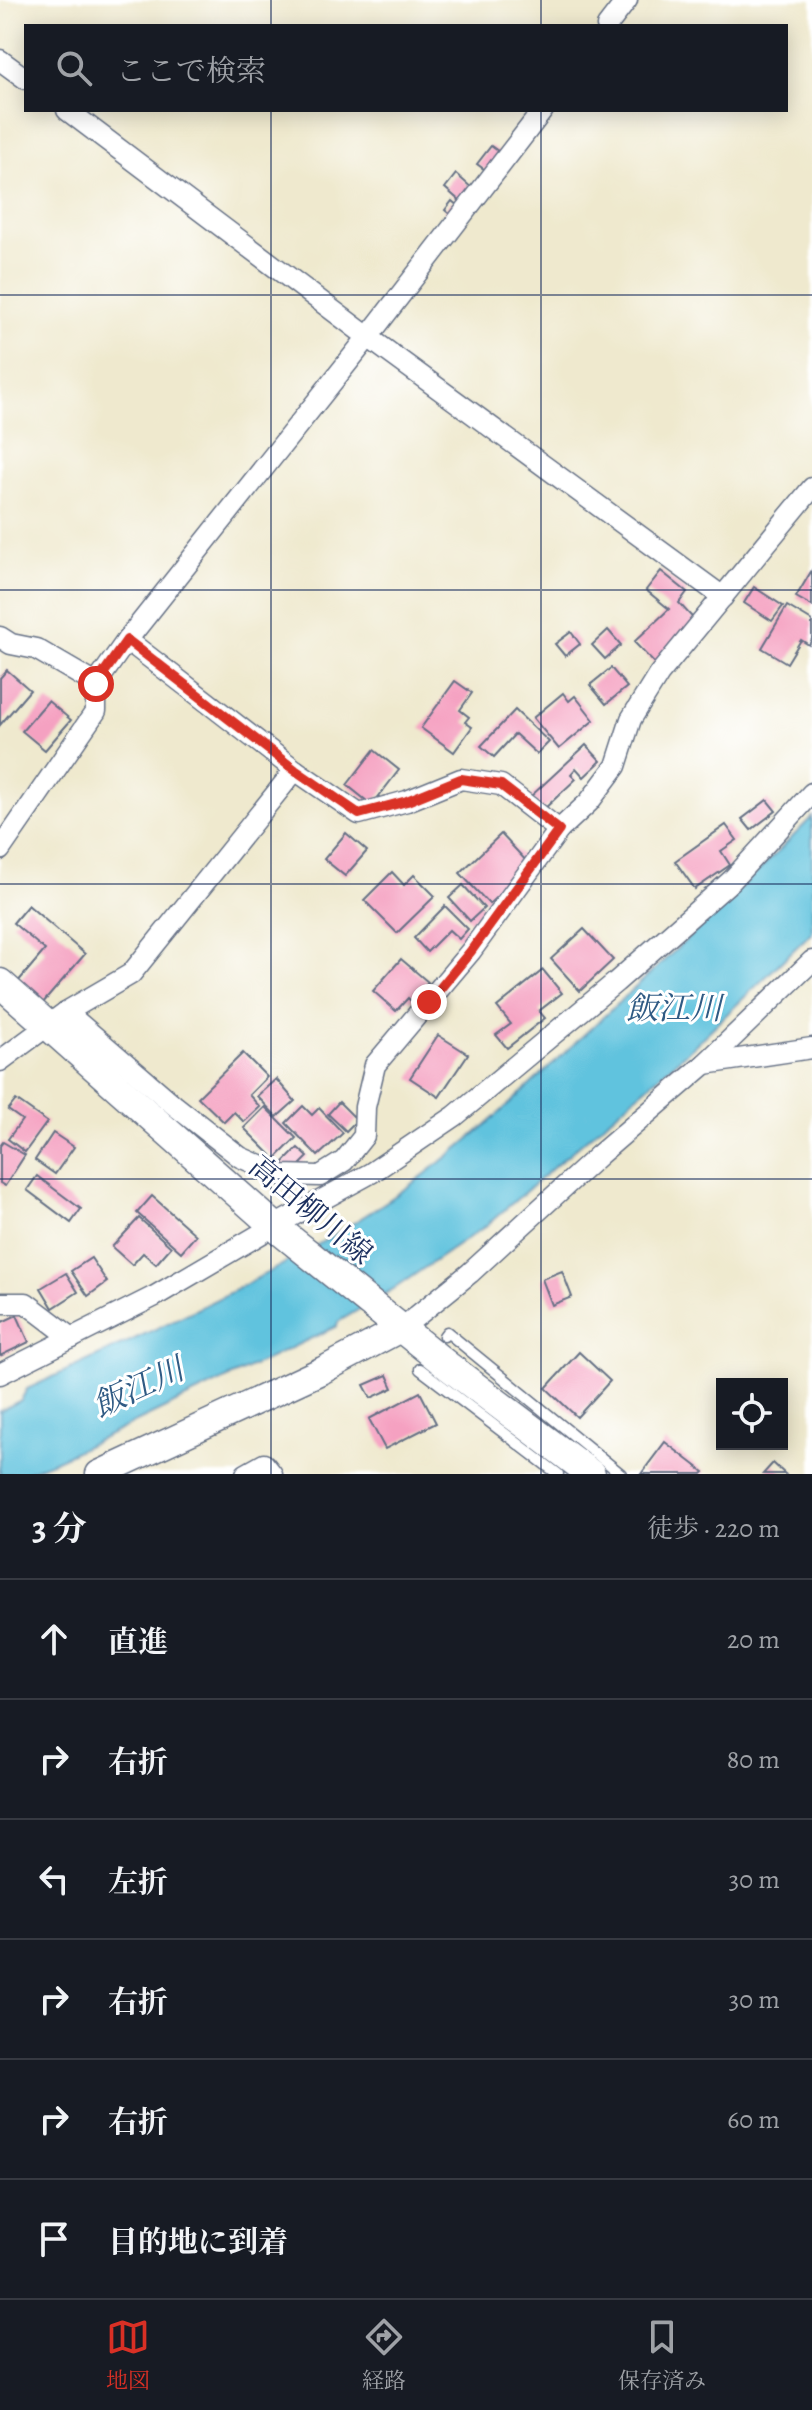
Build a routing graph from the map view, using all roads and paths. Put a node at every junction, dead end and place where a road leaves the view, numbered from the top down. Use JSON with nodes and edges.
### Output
{"nodes":[{"id":1,"x":627,"y":0,"type":"edge"},
{"id":2,"x":609,"y":24,"type":"edge"},
{"id":3,"x":0,"y":60,"type":"edge"},
{"id":4,"x":24,"y":78,"type":"edge"},
{"id":5,"x":70,"y":112,"type":"edge"},
{"id":6,"x":541,"y":112,"type":"edge"},
{"id":7,"x":368,"y":337,"type":"junction"},
{"id":8,"x":812,"y":488,"type":"edge"},
{"id":9,"x":723,"y":597,"type":"junction"},
{"id":10,"x":0,"y":637,"type":"edge"},
{"id":11,"x":127,"y":640,"type":"junction"},
{"id":12,"x":96,"y":684,"type":"junction"},
{"id":13,"x":295,"y":770,"type":"junction"},
{"id":14,"x":812,"y":793,"type":"edge"},
{"id":15,"x":559,"y":830,"type":"junction"},
{"id":16,"x":0,"y":850,"type":"edge"},
{"id":17,"x":812,"y":961,"type":"edge"},
{"id":18,"x":0,"y":983,"type":"edge"},
{"id":19,"x":57,"y":1019,"type":"junction"},
{"id":20,"x":812,"y":1048,"type":"edge"},
{"id":21,"x":0,"y":1061,"type":"edge"},
{"id":22,"x":705,"y":1064,"type":"junction"},
{"id":23,"x":274,"y":1226,"type":"junction"},
{"id":24,"x":0,"y":1303,"type":"edge"},
{"id":25,"x":397,"y":1324,"type":"junction"},
{"id":26,"x":444,"y":1336,"type":"dead end"},
{"id":27,"x":72,"y":1338,"type":"junction"},
{"id":28,"x":420,"y":1369,"type":"dead end"},
{"id":29,"x":0,"y":1374,"type":"edge"},
{"id":30,"x":128,"y":1466,"type":"edge"},
{"id":31,"x":99,"y":1474,"type":"edge"},
{"id":32,"x":246,"y":1474,"type":"edge"},
{"id":33,"x":272,"y":1474,"type":"edge"},
{"id":34,"x":558,"y":1474,"type":"edge"},
{"id":35,"x":591,"y":1474,"type":"edge"},
{"id":36,"x":621,"y":1474,"type":"edge"}],
"edges":[{"from":1,"to":2,"type":"street"},
{"from":3,"to":4,"type":"street"},
{"from":5,"to":7,"type":"street"},
{"from":6,"to":7,"type":"street"},
{"from":7,"to":9,"type":"street"},
{"from":7,"to":11,"type":"street"},
{"from":8,"to":9,"type":"street"},
{"from":9,"to":15,"type":"street"},
{"from":10,"to":12,"type":"street"},
{"from":11,"to":12,"type":"street"},
{"from":11,"to":13,"type":"street"},
{"from":12,"to":16,"type":"street"},
{"from":13,"to":15,"type":"street"},
{"from":13,"to":19,"type":"street"},
{"from":14,"to":23,"type":"street"},
{"from":15,"to":19,"type":"street"},
{"from":17,"to":22,"type":"street"},
{"from":18,"to":19,"type":"main road","name":"高田柳川線"},
{"from":19,"to":21,"type":"street"},
{"from":19,"to":23,"type":"main road","name":"高田柳川線"},
{"from":20,"to":22,"type":"street"},
{"from":22,"to":25,"type":"street"},
{"from":23,"to":25,"type":"main road","name":"高田柳川線"},
{"from":23,"to":27,"type":"street"},
{"from":24,"to":27,"type":"street"},
{"from":25,"to":30,"type":"street"},
{"from":25,"to":35,"type":"main road","name":"高田柳川線"},
{"from":26,"to":36,"type":"lane"},
{"from":27,"to":29,"type":"street"},
{"from":28,"to":34,"type":"lane"},
{"from":30,"to":31,"type":"street"},
{"from":32,"to":33,"type":"street"}]}
